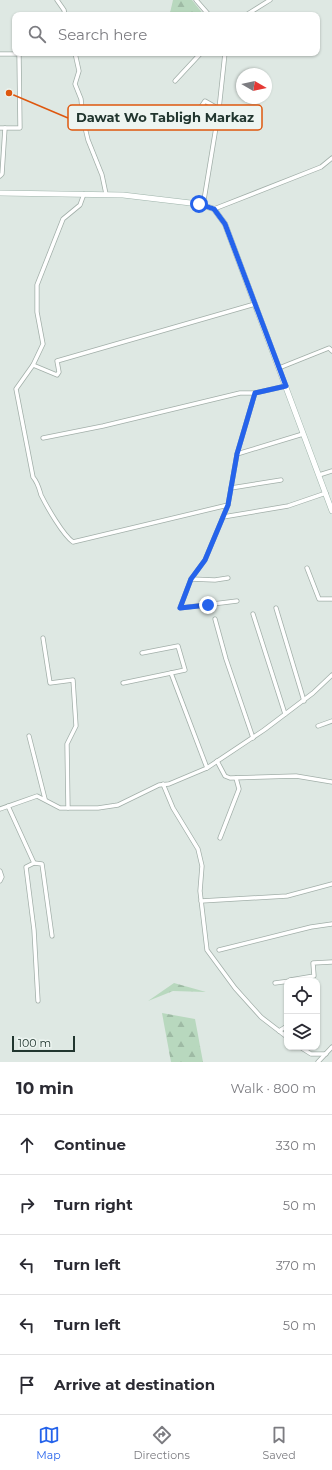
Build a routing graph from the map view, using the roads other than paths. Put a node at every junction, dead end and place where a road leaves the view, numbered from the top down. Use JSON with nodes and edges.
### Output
{"nodes":[{"id":1,"x":57,"y":0,"type":"edge"},
{"id":2,"x":196,"y":0,"type":"edge"},
{"id":3,"x":270,"y":0,"type":"edge"},
{"id":4,"x":64,"y":12,"type":"edge"},
{"id":5,"x":206,"y":12,"type":"edge"},
{"id":6,"x":251,"y":12,"type":"edge"},
{"id":7,"x":0,"y":54,"type":"edge"},
{"id":8,"x":12,"y":54,"type":"edge"},
{"id":9,"x":19,"y":56,"type":"edge"},
{"id":10,"x":76,"y":56,"type":"edge"},
{"id":11,"x":199,"y":56,"type":"edge"},
{"id":12,"x":225,"y":56,"type":"edge"},
{"id":13,"x":175,"y":82,"type":"dead end"},
{"id":14,"x":219,"y":109,"type":"junction"},
{"id":15,"x":190,"y":123,"type":"dead end"},
{"id":16,"x":0,"y":128,"type":"edge"},
{"id":17,"x":5,"y":128,"type":"junction"},
{"id":18,"x":332,"y":158,"type":"edge"},
{"id":19,"x":0,"y":176,"type":"edge"},
{"id":20,"x":0,"y":193,"type":"edge"},
{"id":21,"x":84,"y":194,"type":"junction"},
{"id":22,"x":106,"y":194,"type":"junction"},
{"id":23,"x":203,"y":206,"type":"junction"},
{"id":24,"x":214,"y":209,"type":"junction"},
{"id":25,"x":255,"y":304,"type":"junction"},
{"id":26,"x":332,"y":351,"type":"edge"},
{"id":27,"x":33,"y":365,"type":"junction"},
{"id":28,"x":279,"y":368,"type":"junction"},
{"id":29,"x":286,"y":386,"type":"junction"},
{"id":30,"x":255,"y":393,"type":"junction"},
{"id":31,"x":303,"y":434,"type":"junction"},
{"id":32,"x":43,"y":438,"type":"dead end"},
{"id":33,"x":237,"y":454,"type":"junction"},
{"id":34,"x":332,"y":471,"type":"edge"},
{"id":35,"x":319,"y":475,"type":"junction"},
{"id":36,"x":281,"y":480,"type":"dead end"},
{"id":37,"x":231,"y":488,"type":"junction"},
{"id":38,"x":326,"y":494,"type":"junction"},
{"id":39,"x":228,"y":505,"type":"junction"},
{"id":40,"x":332,"y":510,"type":"edge"},
{"id":41,"x":223,"y":517,"type":"junction"},
{"id":42,"x":307,"y":568,"type":"dead end"},
{"id":43,"x":228,"y":578,"type":"dead end"},
{"id":44,"x":191,"y":579,"type":"junction"},
{"id":45,"x":332,"y":599,"type":"edge"},
{"id":46,"x":237,"y":601,"type":"dead end"},
{"id":47,"x":276,"y":608,"type":"dead end"},
{"id":48,"x":253,"y":614,"type":"dead end"},
{"id":49,"x":215,"y":619,"type":"dead end"},
{"id":50,"x":43,"y":638,"type":"dead end"},
{"id":51,"x":142,"y":653,"type":"dead end"},
{"id":52,"x":171,"y":673,"type":"junction"},
{"id":53,"x":332,"y":676,"type":"edge"},
{"id":54,"x":123,"y":683,"type":"dead end"},
{"id":55,"x":304,"y":701,"type":"junction"},
{"id":56,"x":285,"y":714,"type":"junction"},
{"id":57,"x":332,"y":721,"type":"edge"},
{"id":58,"x":318,"y":726,"type":"dead end"},
{"id":59,"x":29,"y":736,"type":"dead end"},
{"id":60,"x":253,"y":738,"type":"junction"},
{"id":61,"x":217,"y":762,"type":"junction"},
{"id":62,"x":207,"y":768,"type":"junction"},
{"id":63,"x":236,"y":778,"type":"junction"},
{"id":64,"x":332,"y":782,"type":"edge"},
{"id":65,"x":163,"y":784,"type":"junction"},
{"id":66,"x":45,"y":799,"type":"junction"},
{"id":67,"x":8,"y":806,"type":"junction"},
{"id":68,"x":68,"y":808,"type":"junction"},
{"id":69,"x":0,"y":809,"type":"edge"},
{"id":70,"x":220,"y":838,"type":"dead end"},
{"id":71,"x":34,"y":863,"type":"junction"},
{"id":72,"x":0,"y":871,"type":"edge"},
{"id":73,"x":0,"y":881,"type":"edge"},
{"id":74,"x":332,"y":884,"type":"edge"},
{"id":75,"x":201,"y":901,"type":"junction"},
{"id":76,"x":332,"y":924,"type":"edge"},
{"id":77,"x":52,"y":936,"type":"dead end"},
{"id":78,"x":219,"y":950,"type":"dead end"},
{"id":79,"x":332,"y":962,"type":"edge"},
{"id":80,"x":304,"y":978,"type":"edge"},
{"id":81,"x":284,"y":982,"type":"edge"},
{"id":82,"x":274,"y":983,"type":"dead end"},
{"id":83,"x":38,"y":1001,"type":"dead end"},
{"id":84,"x":284,"y":1028,"type":"edge"},
{"id":85,"x":279,"y":1031,"type":"junction"},
{"id":86,"x":284,"y":1035,"type":"edge"},
{"id":87,"x":332,"y":1047,"type":"edge"},
{"id":88,"x":305,"y":1050,"type":"edge"},
{"id":89,"x":326,"y":1054,"type":"junction"},
{"id":90,"x":318,"y":1062,"type":"edge"}],
"edges":[{"from":1,"to":4,"type":"street"},
{"from":2,"to":5,"type":"street"},
{"from":3,"to":6,"type":"street"},
{"from":7,"to":8,"type":"street"},
{"from":9,"to":17,"type":"street"},
{"from":10,"to":22,"type":"street"},
{"from":11,"to":13,"type":"street"},
{"from":12,"to":14,"type":"street"},
{"from":14,"to":15,"type":"street"},
{"from":14,"to":23,"type":"street"},
{"from":16,"to":17,"type":"street"},
{"from":17,"to":19,"type":"street"},
{"from":18,"to":24,"type":"street"},
{"from":20,"to":21,"type":"main road"},
{"from":21,"to":22,"type":"main road"},
{"from":21,"to":27,"type":"street"},
{"from":22,"to":23,"type":"main road"},
{"from":23,"to":24,"type":"main road"},
{"from":24,"to":25,"type":"main road"},
{"from":25,"to":27,"type":"street"},
{"from":25,"to":28,"type":"main road"},
{"from":26,"to":28,"type":"street"},
{"from":27,"to":39,"type":"street"},
{"from":28,"to":29,"type":"main road"},
{"from":29,"to":30,"type":"street"},
{"from":29,"to":31,"type":"main road"},
{"from":30,"to":32,"type":"street"},
{"from":30,"to":33,"type":"street"},
{"from":31,"to":33,"type":"street"},
{"from":31,"to":35,"type":"main road"},
{"from":33,"to":37,"type":"street"},
{"from":34,"to":35,"type":"street"},
{"from":35,"to":38,"type":"main road"},
{"from":36,"to":37,"type":"street"},
{"from":37,"to":39,"type":"street"},
{"from":38,"to":40,"type":"main road"},
{"from":38,"to":41,"type":"street"},
{"from":39,"to":41,"type":"street"},
{"from":41,"to":44,"type":"street"},
{"from":42,"to":45,"type":"street"},
{"from":43,"to":44,"type":"street"},
{"from":44,"to":46,"type":"street"},
{"from":47,"to":55,"type":"street"},
{"from":48,"to":56,"type":"street"},
{"from":49,"to":60,"type":"street"},
{"from":50,"to":68,"type":"street"},
{"from":51,"to":52,"type":"street"},
{"from":52,"to":54,"type":"street"},
{"from":52,"to":62,"type":"street"},
{"from":53,"to":55,"type":"street"},
{"from":55,"to":56,"type":"street"},
{"from":56,"to":60,"type":"street"},
{"from":57,"to":58,"type":"street"},
{"from":59,"to":66,"type":"street"},
{"from":60,"to":61,"type":"street"},
{"from":61,"to":62,"type":"street"},
{"from":61,"to":63,"type":"street"},
{"from":62,"to":65,"type":"street"},
{"from":63,"to":64,"type":"street"},
{"from":63,"to":70,"type":"street"},
{"from":65,"to":68,"type":"street"},
{"from":65,"to":75,"type":"street"},
{"from":66,"to":67,"type":"street"},
{"from":66,"to":68,"type":"street"},
{"from":67,"to":69,"type":"street"},
{"from":67,"to":71,"type":"street"},
{"from":71,"to":77,"type":"street"},
{"from":71,"to":83,"type":"street"},
{"from":72,"to":73,"type":"street"},
{"from":74,"to":75,"type":"street"},
{"from":75,"to":85,"type":"street"},
{"from":76,"to":78,"type":"street"},
{"from":79,"to":80,"type":"street"},
{"from":81,"to":82,"type":"street"},
{"from":84,"to":85,"type":"street"},
{"from":85,"to":86,"type":"street"},
{"from":87,"to":89,"type":"street"},
{"from":88,"to":89,"type":"street"},
{"from":89,"to":90,"type":"street"}]}
